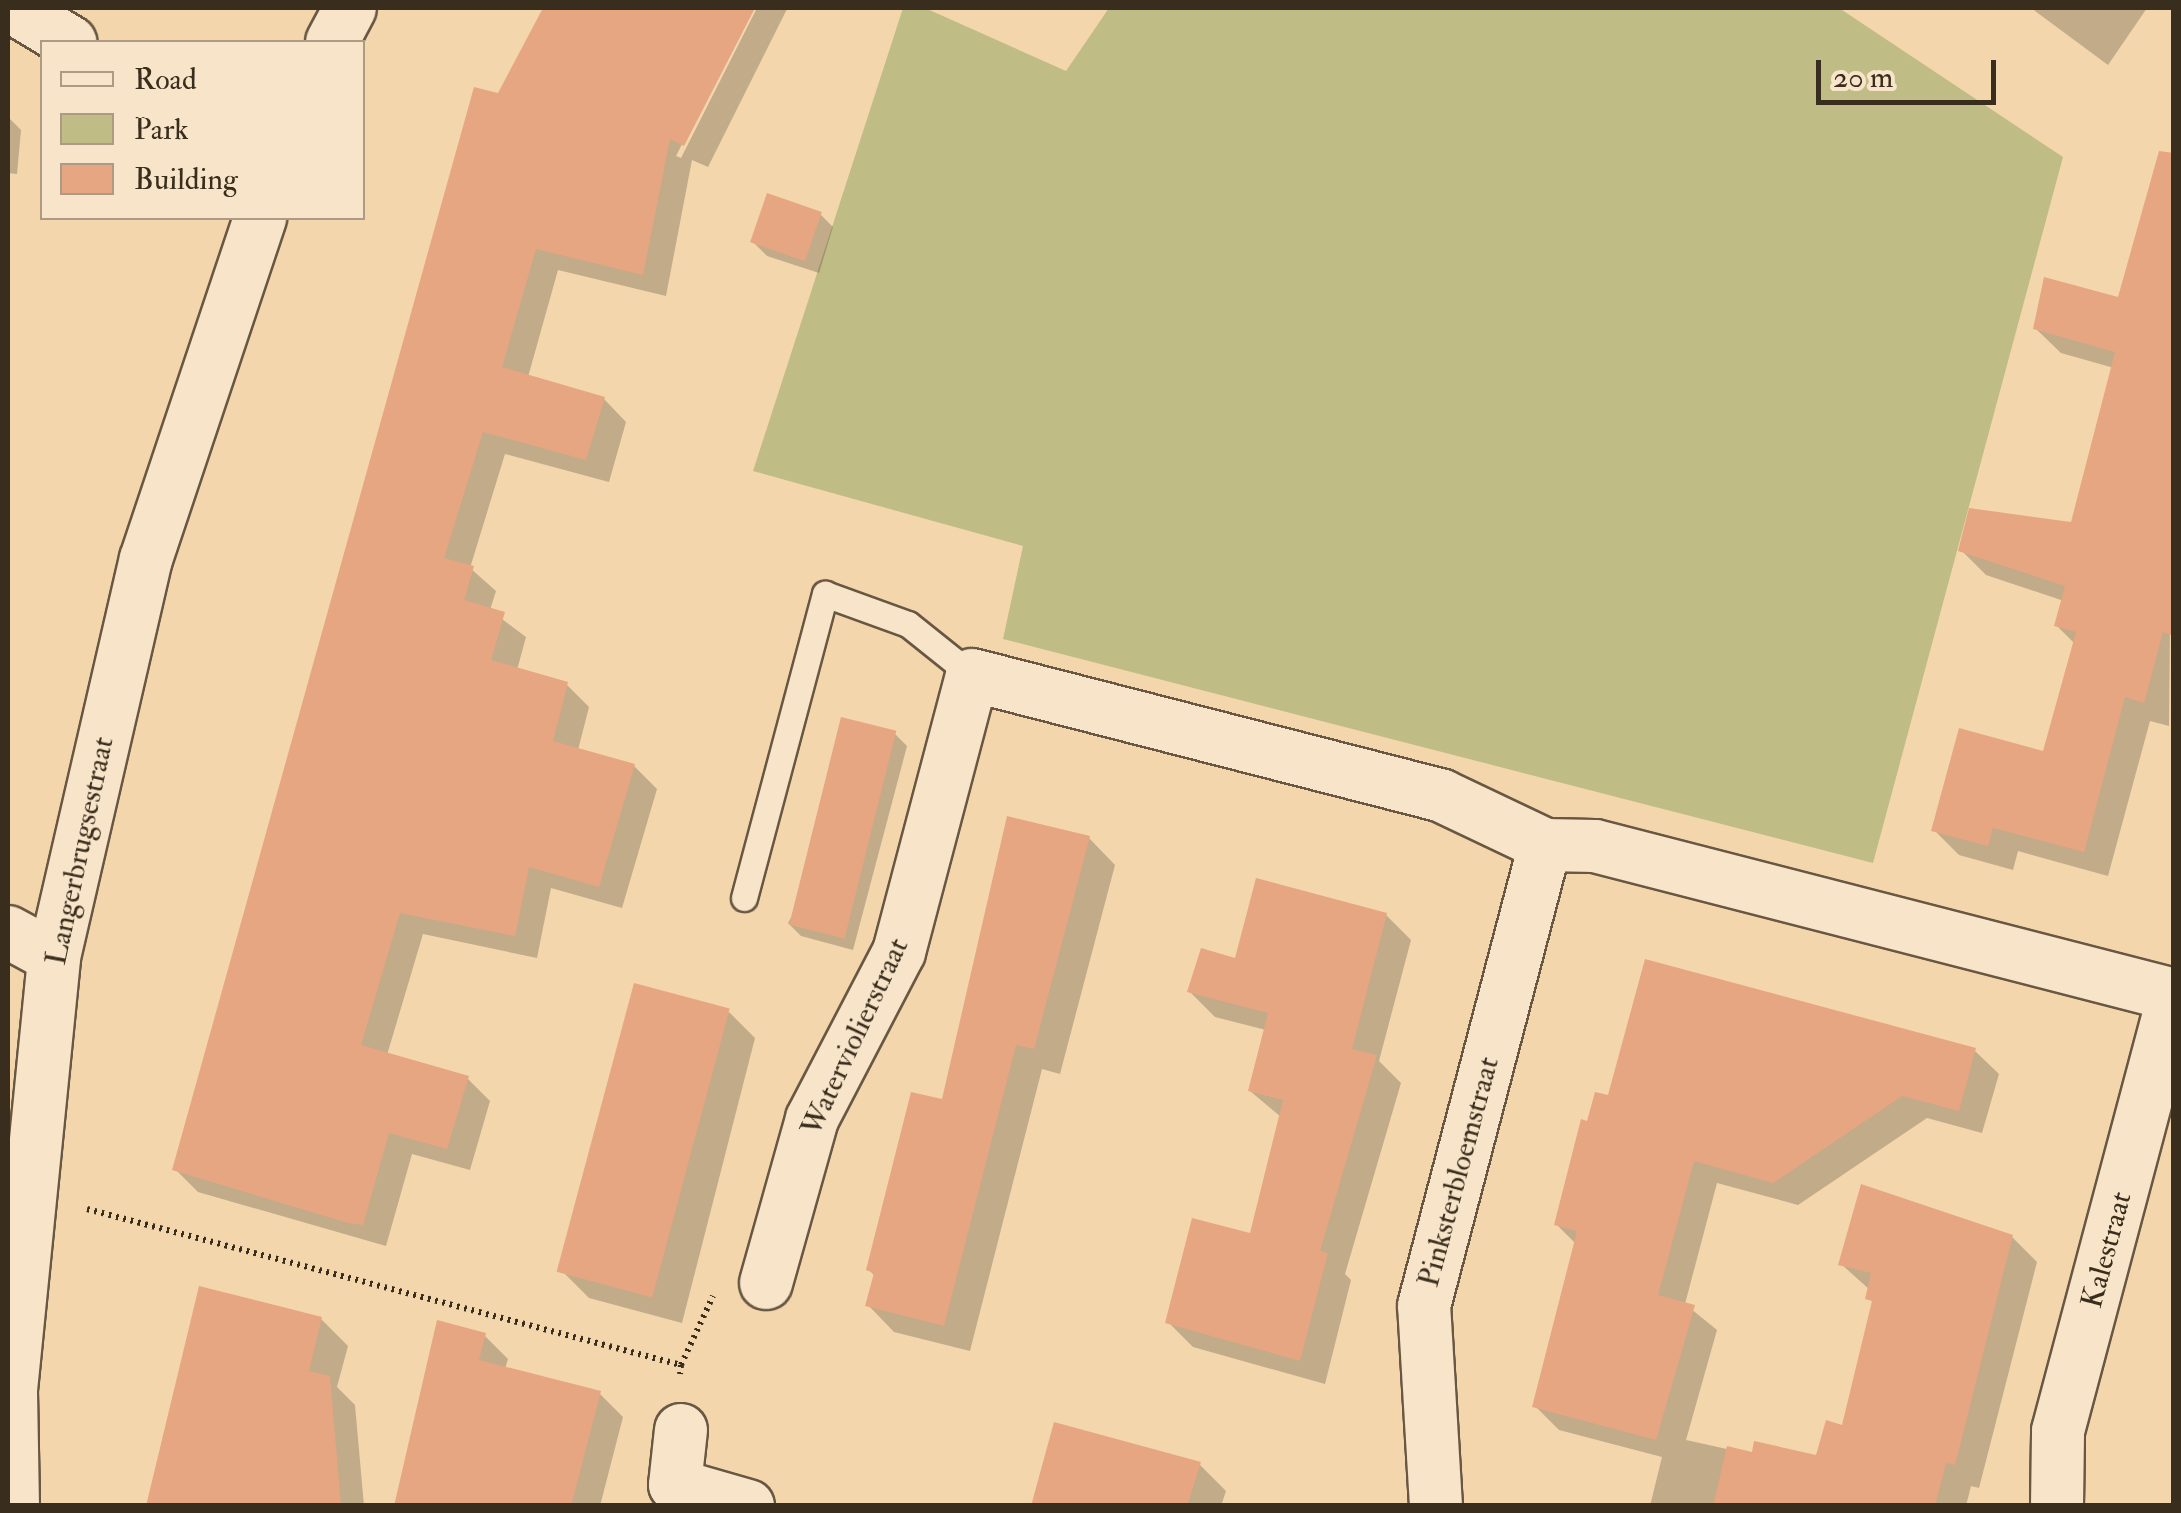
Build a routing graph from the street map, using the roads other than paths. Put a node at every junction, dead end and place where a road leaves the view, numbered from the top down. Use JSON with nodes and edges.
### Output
{"nodes":[{"id":1,"x":14,"y":8,"type":"edge"},
{"id":2,"x":350,"y":8,"type":"edge"},
{"id":3,"x":67,"y":40,"type":"edge"},
{"id":4,"x":333,"y":40,"type":"edge"},
{"id":5,"x":259,"y":220,"type":"edge"},
{"id":6,"x":972,"y":675,"type":"junction"},
{"id":7,"x":1545,"y":845,"type":"junction"},
{"id":8,"x":744,"y":898,"type":"dead end"},
{"id":9,"x":8,"y":932,"type":"edge"},
{"id":10,"x":54,"y":957,"type":"junction"},
{"id":11,"x":2174,"y":996,"type":"edge"},
{"id":12,"x":2158,"y":1123,"type":"edge"},
{"id":13,"x":766,"y":1283,"type":"dead end"},
{"id":14,"x":680,"y":1430,"type":"road end"},
{"id":15,"x":13,"y":1506,"type":"edge"},
{"id":16,"x":748,"y":1506,"type":"edge"},
{"id":17,"x":1436,"y":1506,"type":"edge"},
{"id":18,"x":2057,"y":1506,"type":"edge"}],
"edges":[{"from":1,"to":3,"type":"street"},
{"from":2,"to":4,"type":"street"},
{"from":5,"to":10,"type":"street","name":"Langerbrugsestraat"},
{"from":6,"to":7,"type":"street"},
{"from":6,"to":8,"type":"lane"},
{"from":6,"to":13,"type":"street","name":"Waterviolierstraat"},
{"from":7,"to":11,"type":"street"},
{"from":7,"to":17,"type":"street","name":"Pinksterbloemstraat"},
{"from":9,"to":10,"type":"street"},
{"from":10,"to":15,"type":"street","name":"Langerbrugsestraat"},
{"from":11,"to":12,"type":"street","name":"Kalestraat"},
{"from":12,"to":18,"type":"street","name":"Kalestraat"},
{"from":14,"to":16,"type":"street"}]}
